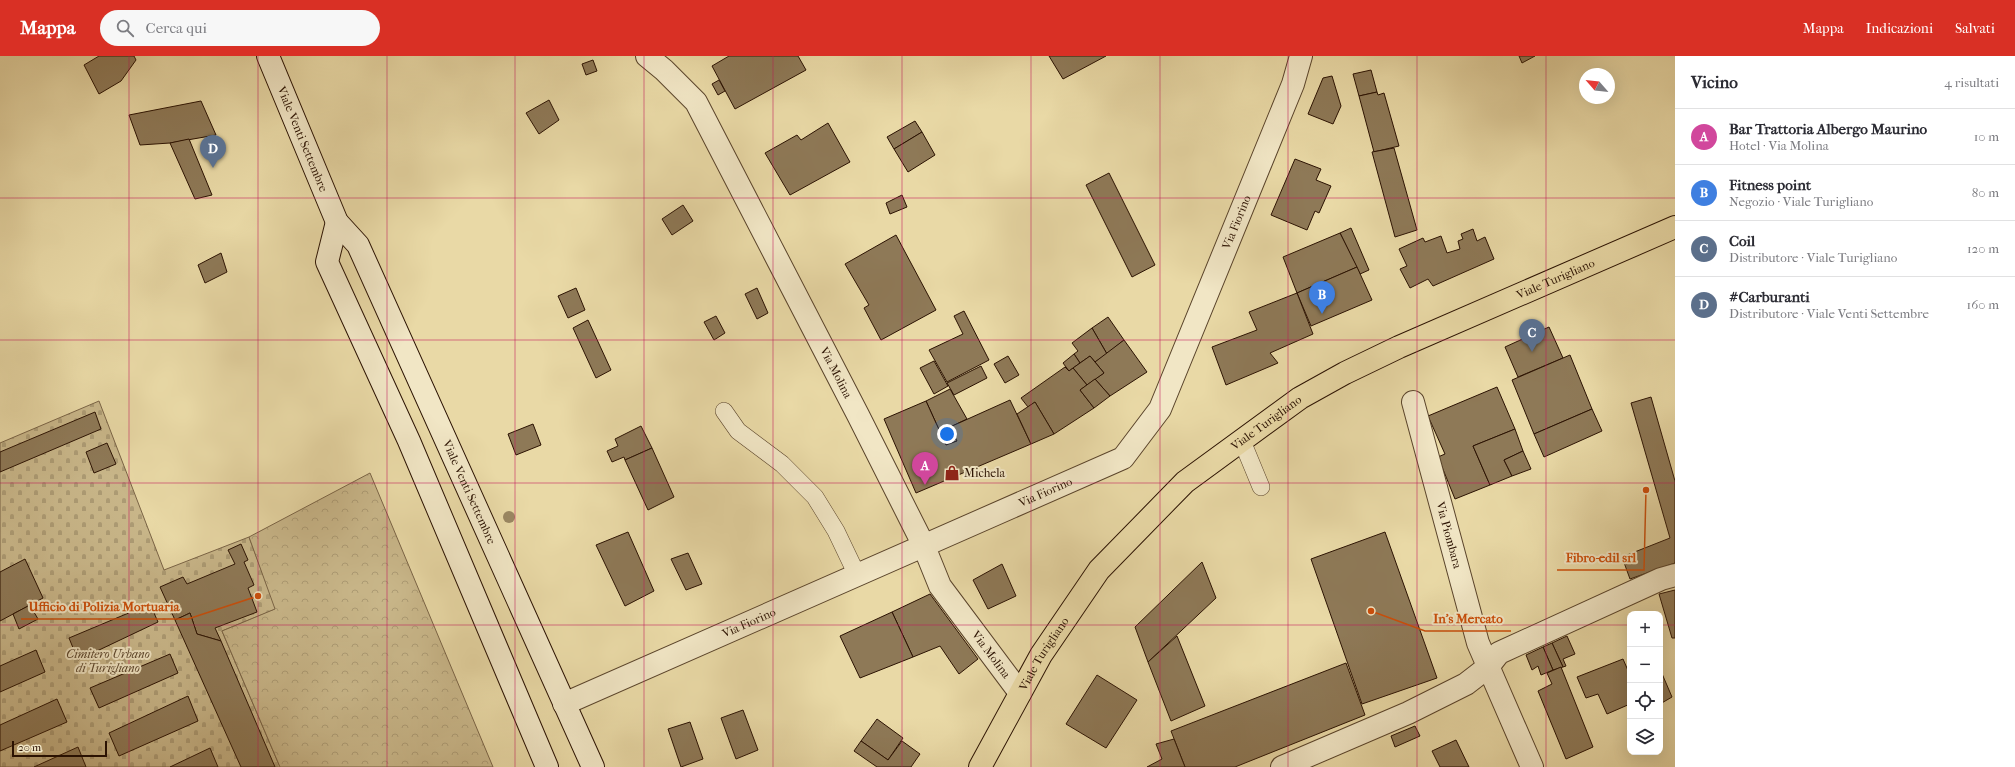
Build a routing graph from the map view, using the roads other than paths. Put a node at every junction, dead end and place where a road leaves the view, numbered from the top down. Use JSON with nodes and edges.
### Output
{"nodes":[{"id":1,"x":268,"y":56,"type":"edge"},
{"id":2,"x":647,"y":56,"type":"edge"},
{"id":3,"x":1301,"y":56,"type":"edge"},
{"id":4,"x":338,"y":222,"type":"junction"},
{"id":5,"x":1675,"y":227,"type":"edge"},
{"id":6,"x":1413,"y":402,"type":"dead end"},
{"id":7,"x":724,"y":410,"type":"dead end"},
{"id":8,"x":1242,"y":441,"type":"junction"},
{"id":9,"x":1261,"y":487,"type":"dead end"},
{"id":10,"x":923,"y":544,"type":"junction"},
{"id":11,"x":857,"y":575,"type":"junction"},
{"id":12,"x":1675,"y":575,"type":"edge"},
{"id":13,"x":1488,"y":667,"type":"junction"},
{"id":14,"x":1020,"y":693,"type":"junction"},
{"id":15,"x":564,"y":704,"type":"junction"},
{"id":16,"x":547,"y":767,"type":"edge"},
{"id":17,"x":593,"y":767,"type":"edge"},
{"id":18,"x":980,"y":767,"type":"edge"},
{"id":19,"x":1282,"y":767,"type":"edge"},
{"id":20,"x":1532,"y":767,"type":"edge"}],
"edges":[{"from":1,"to":4,"type":"street","name":"Viale Venti Settembre"},
{"from":2,"to":10,"type":"street","name":"Via Molina"},
{"from":3,"to":10,"type":"street","name":"Via Fiorino"},
{"from":4,"to":15,"type":"street","name":"Viale Venti Settembre"},
{"from":4,"to":16,"type":"street"},
{"from":5,"to":8,"type":"main road","name":"Viale Turigliano"},
{"from":6,"to":13,"type":"street","name":"Via Piombara"},
{"from":7,"to":11,"type":"lane"},
{"from":8,"to":9,"type":"lane"},
{"from":8,"to":14,"type":"main road","name":"Viale Turigliano"},
{"from":10,"to":11,"type":"street","name":"Via Fiorino"},
{"from":10,"to":14,"type":"street","name":"Via Molina"},
{"from":11,"to":15,"type":"street","name":"Via Fiorino"},
{"from":12,"to":13,"type":"street"},
{"from":13,"to":19,"type":"street"},
{"from":13,"to":20,"type":"street","name":"Via Piombara"},
{"from":14,"to":18,"type":"main road","name":"Viale Turigliano"},
{"from":15,"to":17,"type":"street","name":"Viale Venti Settembre"}]}
